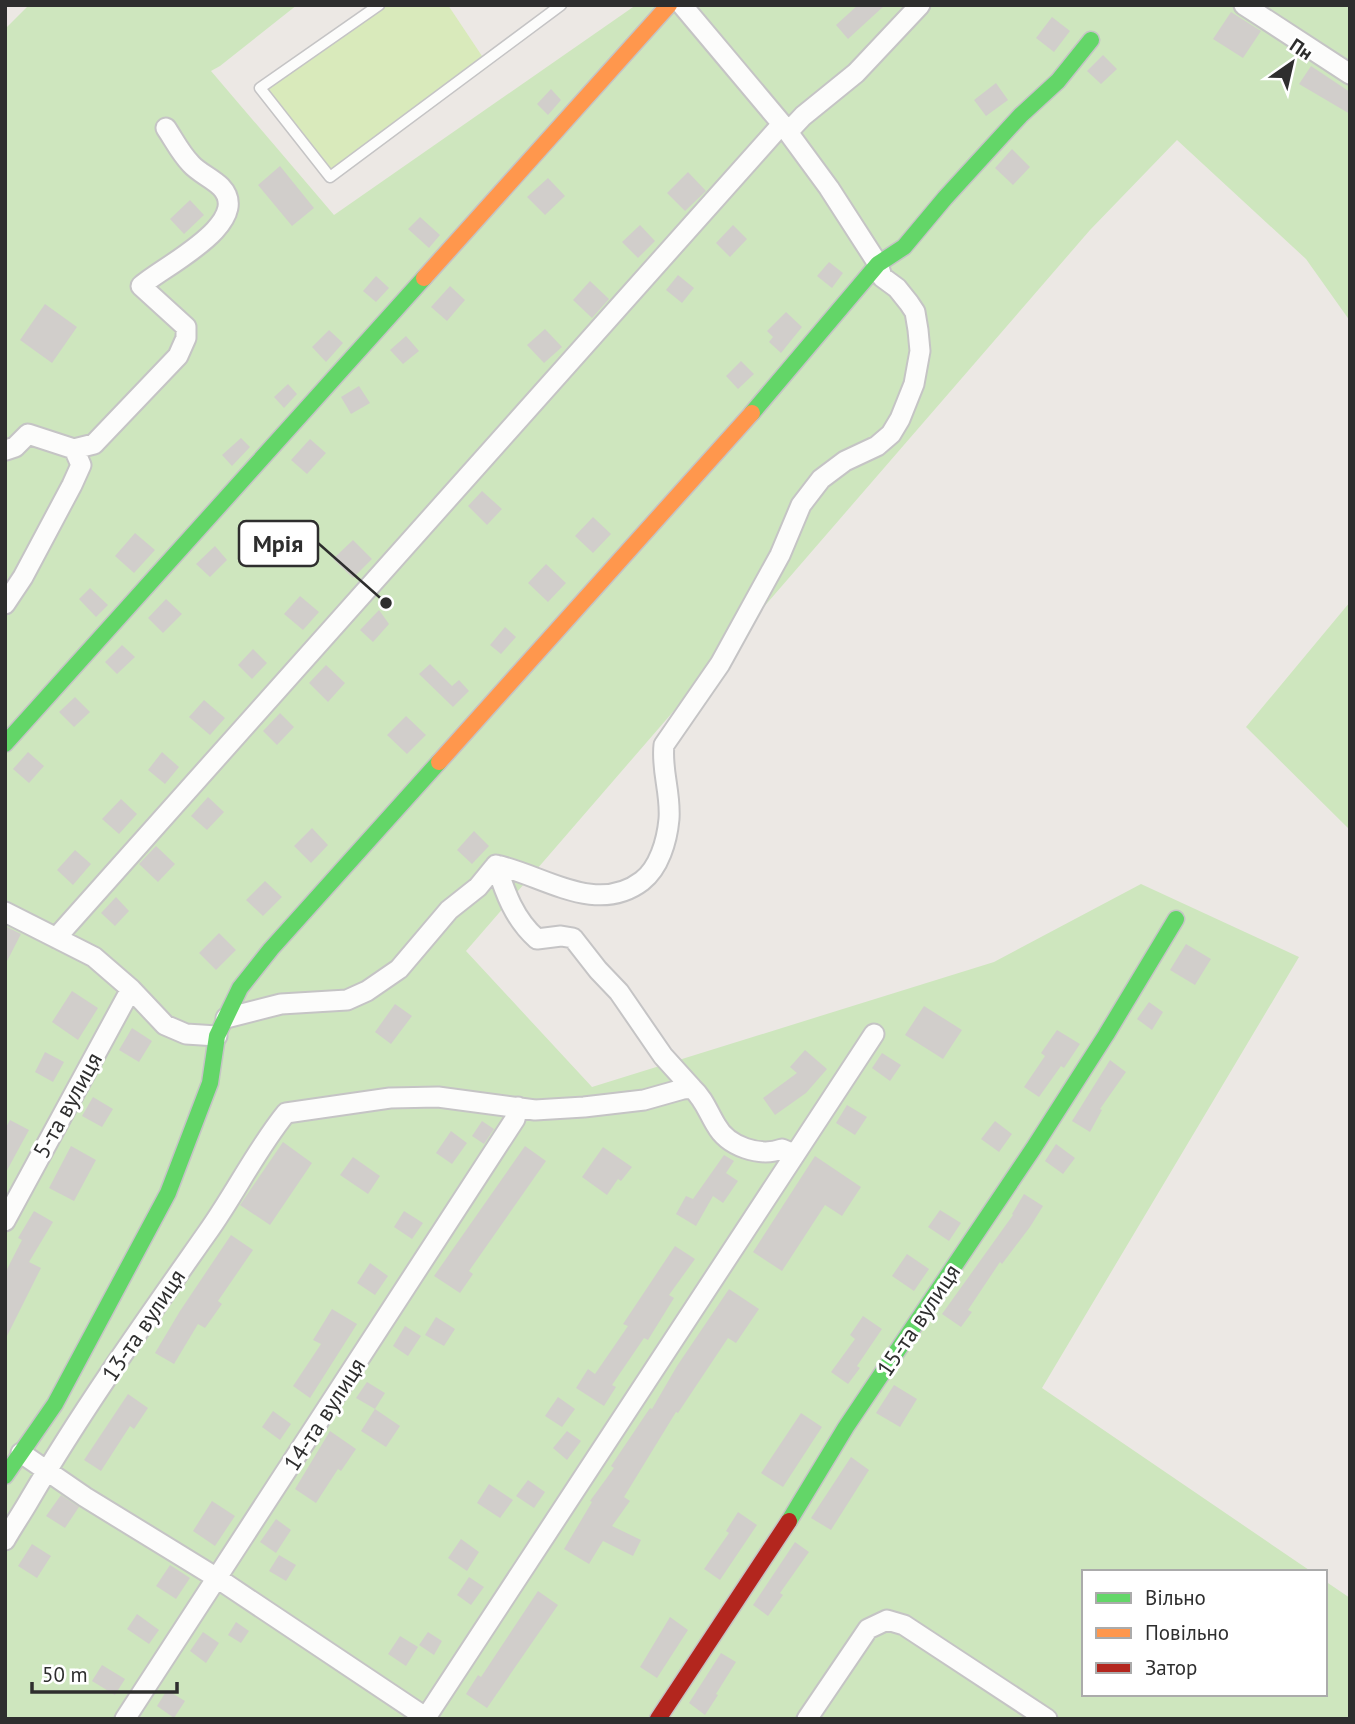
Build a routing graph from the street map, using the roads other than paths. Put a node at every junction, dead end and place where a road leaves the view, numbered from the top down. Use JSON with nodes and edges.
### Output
{"nodes":[{"id":1,"x":379,"y":5,"type":"edge"},
{"id":2,"x":561,"y":5,"type":"edge"},
{"id":3,"x":669,"y":5,"type":"edge"},
{"id":4,"x":682,"y":5,"type":"edge"},
{"id":5,"x":920,"y":5,"type":"edge"},
{"id":6,"x":1244,"y":5,"type":"edge"},
{"id":7,"x":1091,"y":40,"type":"dead end"},
{"id":8,"x":1350,"y":74,"type":"edge"},
{"id":9,"x":166,"y":128,"type":"dead end"},
{"id":10,"x":785,"y":128,"type":"junction"},
{"id":11,"x":878,"y":264,"type":"junction"},
{"id":12,"x":5,"y":449,"type":"edge"},
{"id":13,"x":74,"y":449,"type":"junction"},
{"id":14,"x":5,"y":467,"type":"edge"},
{"id":15,"x":5,"y":604,"type":"edge"},
{"id":16,"x":5,"y":744,"type":"edge"},
{"id":17,"x":496,"y":865,"type":"junction"},
{"id":18,"x":5,"y":912,"type":"edge"},
{"id":19,"x":1176,"y":919,"type":"dead end"},
{"id":20,"x":56,"y":938,"type":"junction"},
{"id":21,"x":131,"y":989,"type":"junction"},
{"id":22,"x":226,"y":1018,"type":"junction"},
{"id":23,"x":874,"y":1034,"type":"dead end"},
{"id":24,"x":217,"y":1036,"type":"junction"},
{"id":25,"x":692,"y":1088,"type":"junction"},
{"id":26,"x":518,"y":1107,"type":"junction"},
{"id":27,"x":794,"y":1154,"type":"junction"},
{"id":28,"x":5,"y":1222,"type":"edge"},
{"id":29,"x":21,"y":1453,"type":"junction"},
{"id":30,"x":46,"y":1471,"type":"junction"},
{"id":31,"x":5,"y":1476,"type":"edge"},
{"id":32,"x":5,"y":1540,"type":"edge"},
{"id":33,"x":216,"y":1578,"type":"junction"},
{"id":34,"x":426,"y":1718,"type":"edge"},
{"id":35,"x":125,"y":1719,"type":"edge"},
{"id":36,"x":658,"y":1719,"type":"edge"},
{"id":37,"x":807,"y":1719,"type":"edge"},
{"id":38,"x":1047,"y":1719,"type":"edge"}],
"edges":[{"from":1,"to":2,"type":"lane"},
{"from":3,"to":16,"type":"street"},
{"from":4,"to":10,"type":"street"},
{"from":5,"to":10,"type":"street"},
{"from":6,"to":8,"type":"street"},
{"from":7,"to":11,"type":"street"},
{"from":9,"to":13,"type":"street"},
{"from":10,"to":11,"type":"street"},
{"from":10,"to":20,"type":"street"},
{"from":11,"to":17,"type":"street"},
{"from":11,"to":22,"type":"street"},
{"from":12,"to":13,"type":"street"},
{"from":12,"to":14,"type":"street"},
{"from":13,"to":15,"type":"street"},
{"from":17,"to":22,"type":"street"},
{"from":17,"to":25,"type":"street"},
{"from":18,"to":20,"type":"street"},
{"from":19,"to":36,"type":"street","name":"15-та вулиця"},
{"from":20,"to":21,"type":"street"},
{"from":21,"to":24,"type":"street"},
{"from":21,"to":28,"type":"street","name":"5-та вулиця"},
{"from":22,"to":24,"type":"street"},
{"from":23,"to":27,"type":"street"},
{"from":24,"to":29,"type":"street"},
{"from":25,"to":26,"type":"street"},
{"from":25,"to":27,"type":"street"},
{"from":26,"to":30,"type":"street","name":"13-та вулиця"},
{"from":26,"to":33,"type":"street","name":"14-та вулиця"},
{"from":27,"to":34,"type":"street"},
{"from":29,"to":30,"type":"street"},
{"from":29,"to":31,"type":"street"},
{"from":30,"to":32,"type":"street","name":"13-та вулиця"},
{"from":30,"to":33,"type":"street"},
{"from":33,"to":34,"type":"street"},
{"from":33,"to":35,"type":"street","name":"14-та вулиця"},
{"from":37,"to":38,"type":"street"}]}
